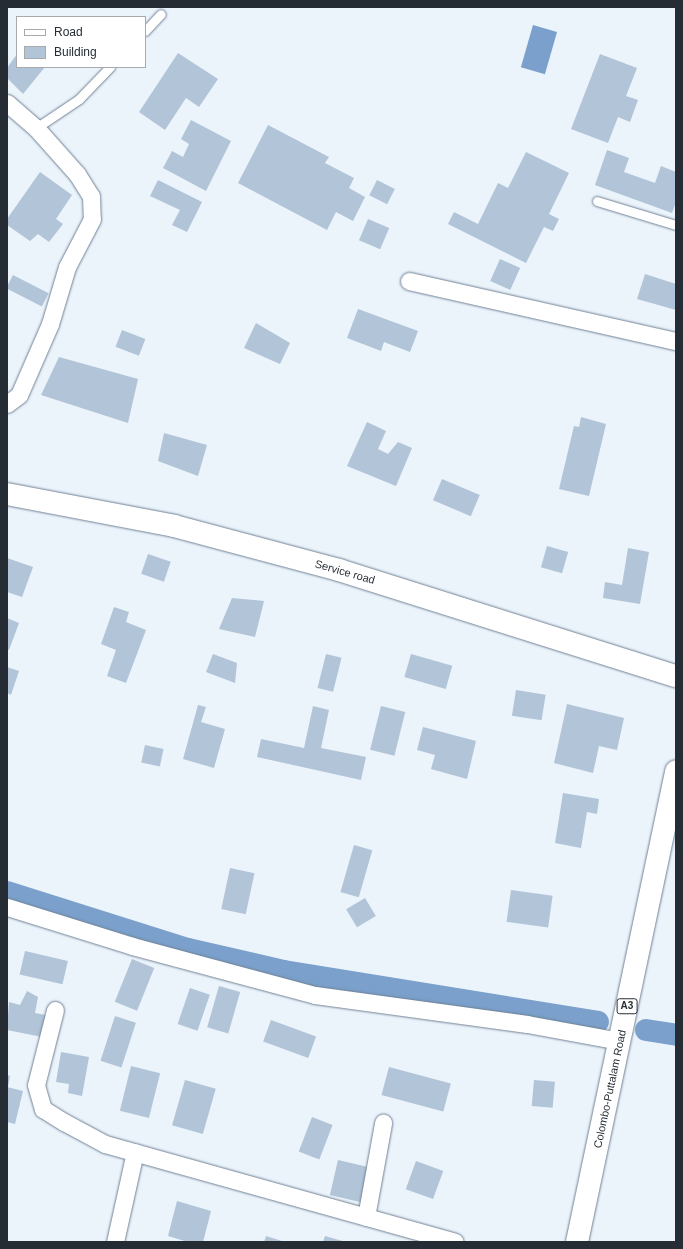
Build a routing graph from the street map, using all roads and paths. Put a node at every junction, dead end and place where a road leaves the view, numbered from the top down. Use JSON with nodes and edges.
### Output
{"nodes":[{"id":1,"x":161,"y":14,"type":"dead end"},
{"id":2,"x":146,"y":30,"type":"edge"},
{"id":3,"x":109,"y":68,"type":"edge"},
{"id":4,"x":7,"y":103,"type":"edge"},
{"id":5,"x":36,"y":128,"type":"junction"},
{"id":6,"x":597,"y":200,"type":"dead end"},
{"id":7,"x":676,"y":225,"type":"edge"},
{"id":8,"x":409,"y":281,"type":"dead end"},
{"id":9,"x":676,"y":341,"type":"edge"},
{"id":10,"x":7,"y":404,"type":"edge"},
{"id":11,"x":7,"y":494,"type":"edge"},
{"id":12,"x":676,"y":676,"type":"edge"},
{"id":13,"x":676,"y":771,"type":"edge"},
{"id":14,"x":7,"y":907,"type":"edge"},
{"id":15,"x":55,"y":1010,"type":"dead end"},
{"id":16,"x":620,"y":1041,"type":"junction"},
{"id":17,"x":382,"y":1123,"type":"dead end"},
{"id":18,"x":135,"y":1152,"type":"junction"},
{"id":19,"x":366,"y":1217,"type":"junction"},
{"id":20,"x":115,"y":1242,"type":"edge"},
{"id":21,"x":455,"y":1242,"type":"edge"},
{"id":22,"x":577,"y":1242,"type":"edge"}],
"edges":[{"from":1,"to":2,"type":"lane"},
{"from":3,"to":5,"type":"lane"},
{"from":4,"to":5,"type":"street"},
{"from":5,"to":10,"type":"street"},
{"from":6,"to":7,"type":"lane"},
{"from":8,"to":9,"type":"street"},
{"from":11,"to":12,"type":"main road","name":"Service road"},
{"from":13,"to":16,"type":"main road","name":"Colombo-Puttalam Road","number":"A3"},
{"from":14,"to":16,"type":"street"},
{"from":15,"to":18,"type":"street"},
{"from":16,"to":22,"type":"main road","name":"Colombo-Puttalam Road","number":"A3"},
{"from":17,"to":19,"type":"street"},
{"from":18,"to":19,"type":"street"},
{"from":18,"to":20,"type":"street"},
{"from":19,"to":21,"type":"street"}]}
